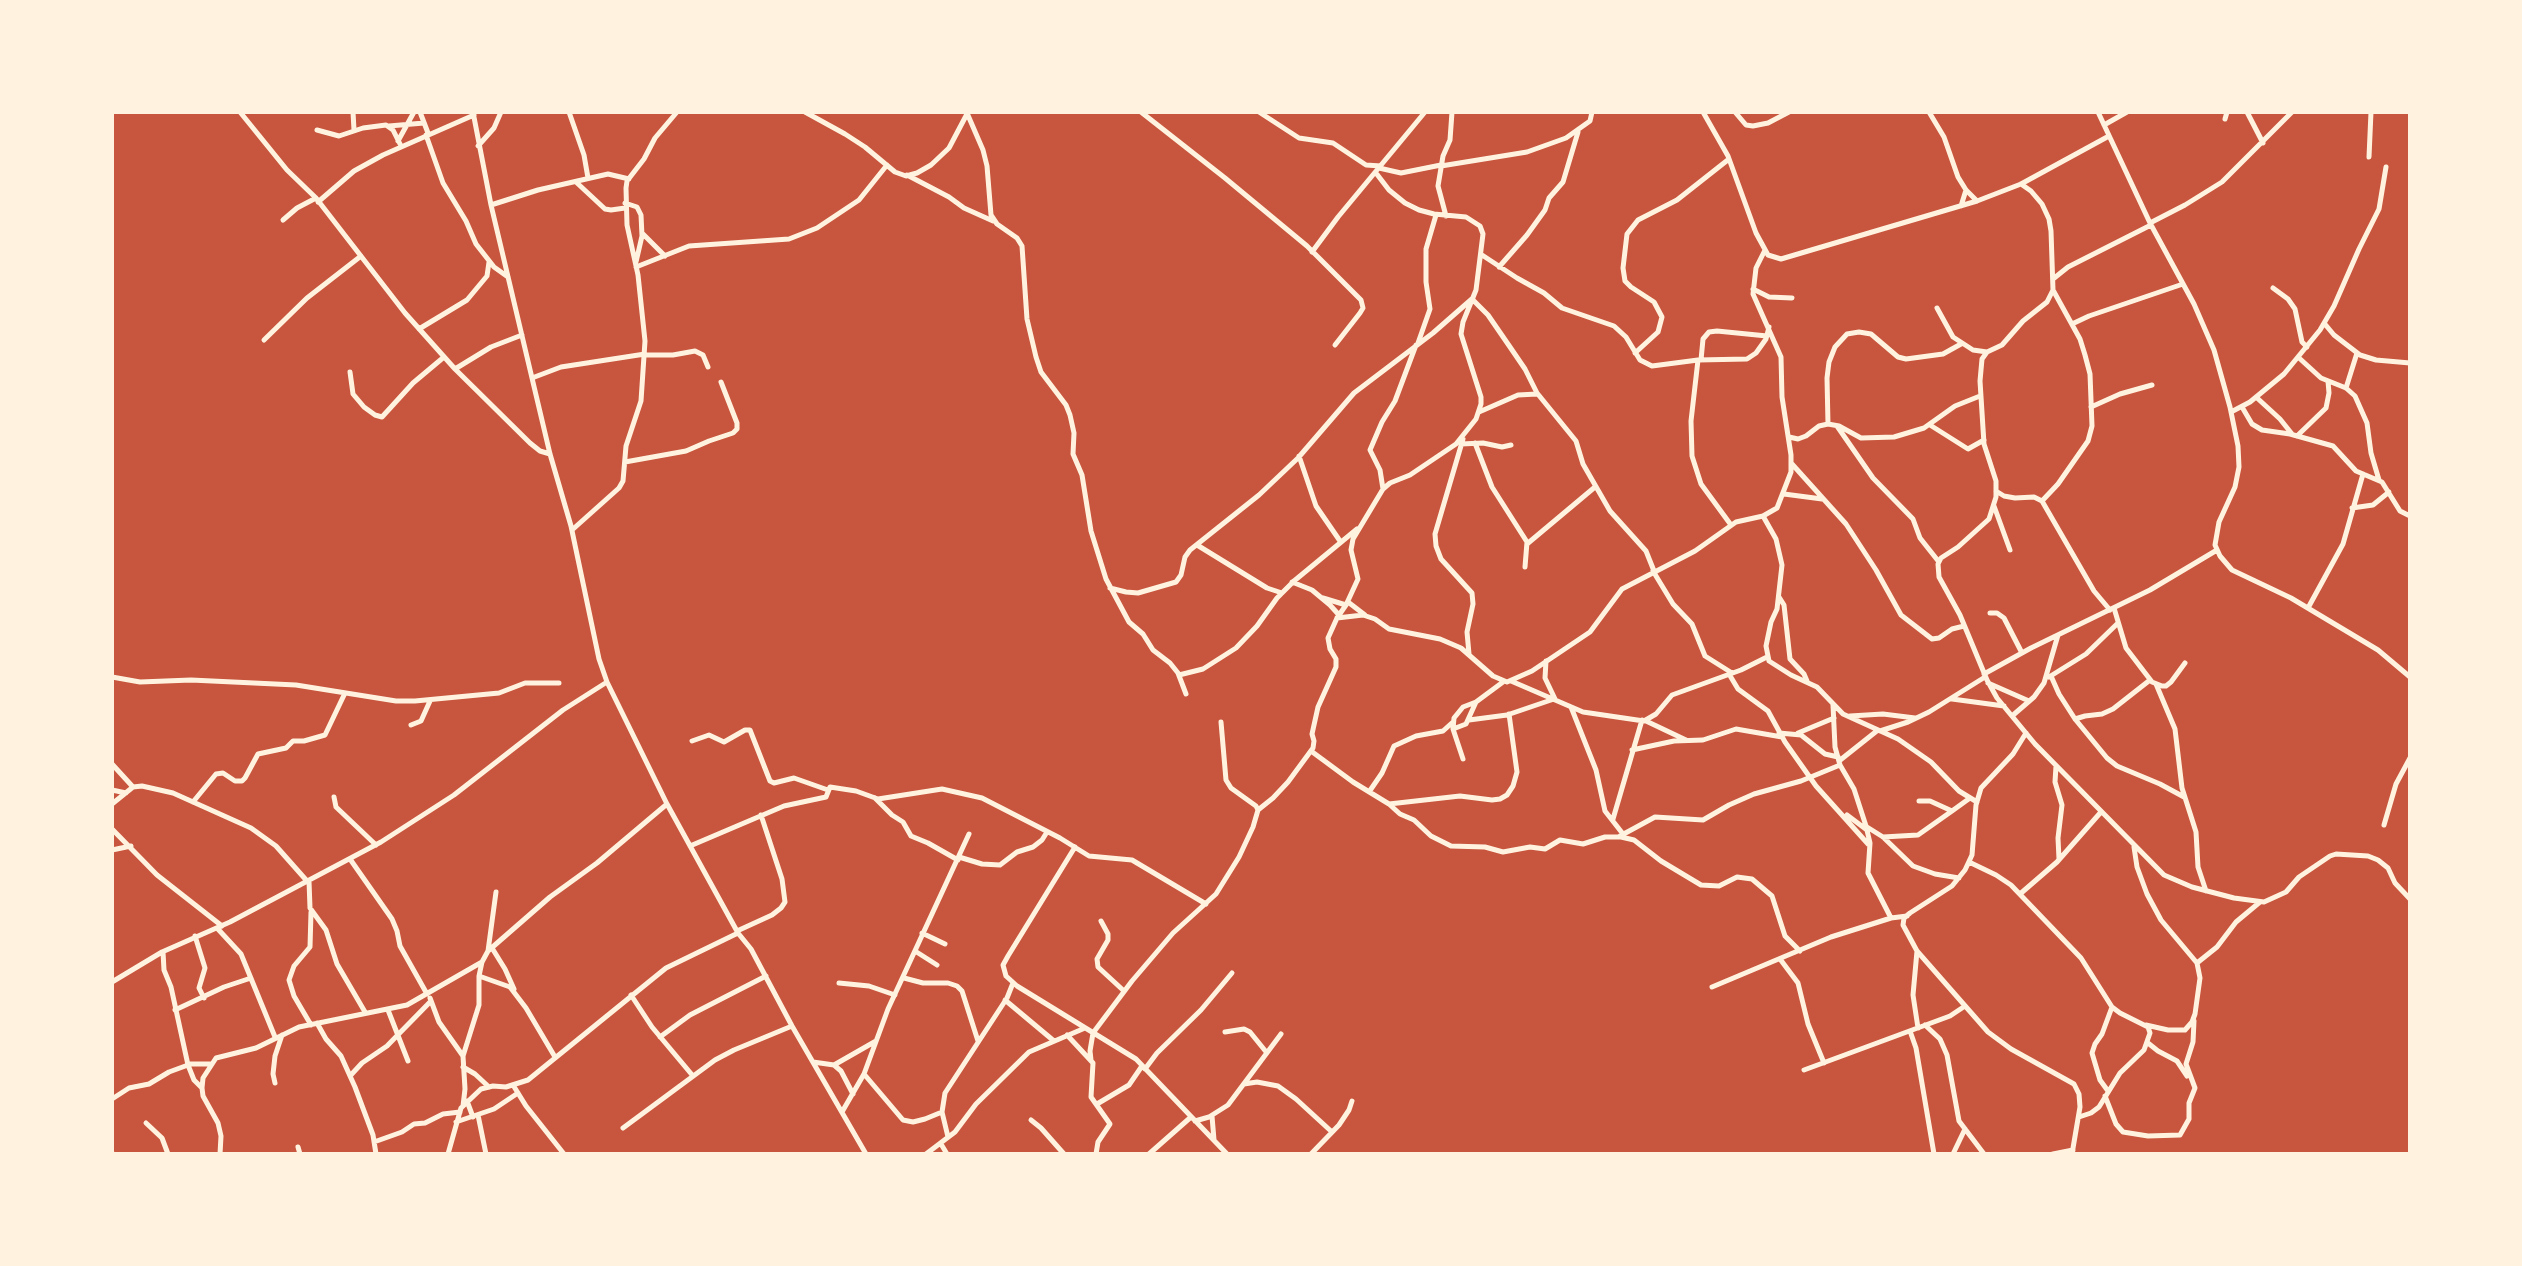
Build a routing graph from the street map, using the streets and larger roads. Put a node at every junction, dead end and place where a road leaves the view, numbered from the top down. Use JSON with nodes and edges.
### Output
{"nodes":[{"id":1,"x":240,"y":112,"type":"edge"},
{"id":2,"x":353,"y":112,"type":"edge"},
{"id":3,"x":414,"y":112,"type":"edge"},
{"id":4,"x":420,"y":112,"type":"edge"},
{"id":5,"x":501,"y":112,"type":"edge"},
{"id":6,"x":569,"y":112,"type":"edge"},
{"id":7,"x":677,"y":112,"type":"edge"},
{"id":8,"x":806,"y":112,"type":"edge"},
{"id":9,"x":1141,"y":112,"type":"edge"},
{"id":10,"x":1259,"y":112,"type":"edge"},
{"id":11,"x":1425,"y":112,"type":"edge"},
{"id":12,"x":1452,"y":112,"type":"edge"},
{"id":13,"x":1592,"y":112,"type":"edge"},
{"id":14,"x":1703,"y":112,"type":"edge"},
{"id":15,"x":1735,"y":112,"type":"edge"},
{"id":16,"x":1789,"y":112,"type":"edge"},
{"id":17,"x":1929,"y":112,"type":"edge"},
{"id":18,"x":2098,"y":112,"type":"edge"},
{"id":19,"x":2127,"y":112,"type":"edge"},
{"id":20,"x":2227,"y":112,"type":"edge"},
{"id":21,"x":2247,"y":112,"type":"edge"},
{"id":22,"x":2292,"y":112,"type":"edge"},
{"id":23,"x":2371,"y":112,"type":"edge"},
{"id":24,"x":968,"y":113,"type":"edge"},
{"id":25,"x":473,"y":114,"type":"edge"},
{"id":26,"x":2225,"y":119,"type":"dead end"},
{"id":27,"x":424,"y":123,"type":"junction"},
{"id":28,"x":408,"y":124,"type":"junction"},
{"id":29,"x":2104,"y":125,"type":"junction"},
{"id":30,"x":389,"y":126,"type":"junction"},
{"id":31,"x":317,"y":130,"type":"dead end"},
{"id":32,"x":354,"y":130,"type":"junction"},
{"id":33,"x":1578,"y":132,"type":"junction"},
{"id":34,"x":427,"y":134,"type":"junction"},
{"id":35,"x":2109,"y":136,"type":"junction"},
{"id":36,"x":400,"y":143,"type":"junction"},
{"id":37,"x":2263,"y":143,"type":"junction"},
{"id":38,"x":478,"y":146,"type":"junction"},
{"id":39,"x":2369,"y":157,"type":"dead end"},
{"id":40,"x":1729,"y":159,"type":"junction"},
{"id":41,"x":887,"y":165,"type":"junction"},
{"id":42,"x":1441,"y":166,"type":"junction"},
{"id":43,"x":2386,"y":167,"type":"dead end"},
{"id":44,"x":1379,"y":169,"type":"junction"},
{"id":45,"x":907,"y":175,"type":"junction"},
{"id":46,"x":2033,"y":177,"type":"junction"},
{"id":47,"x":588,"y":178,"type":"junction"},
{"id":48,"x":629,"y":179,"type":"junction"},
{"id":49,"x":576,"y":182,"type":"junction"},
{"id":50,"x":2021,"y":184,"type":"junction"},
{"id":51,"x":1966,"y":190,"type":"junction"},
{"id":52,"x":2032,"y":192,"type":"junction"},
{"id":53,"x":317,"y":200,"type":"junction"},
{"id":54,"x":1977,"y":201,"type":"junction"},
{"id":55,"x":491,"y":205,"type":"junction"},
{"id":56,"x":625,"y":205,"type":"junction"},
{"id":57,"x":1961,"y":206,"type":"junction"},
{"id":58,"x":1436,"y":215,"type":"junction"},
{"id":59,"x":1446,"y":216,"type":"junction"},
{"id":60,"x":284,"y":220,"type":"dead end"},
{"id":61,"x":995,"y":221,"type":"junction"},
{"id":62,"x":2150,"y":224,"type":"junction"},
{"id":63,"x":642,"y":233,"type":"junction"},
{"id":64,"x":1765,"y":250,"type":"junction"},
{"id":65,"x":1312,"y":252,"type":"junction"},
{"id":66,"x":1482,"y":255,"type":"junction"},
{"id":67,"x":361,"y":256,"type":"junction"},
{"id":68,"x":665,"y":256,"type":"junction"},
{"id":69,"x":489,"y":262,"type":"junction"},
{"id":70,"x":636,"y":265,"type":"junction"},
{"id":71,"x":1499,"y":267,"type":"junction"},
{"id":72,"x":508,"y":277,"type":"junction"},
{"id":73,"x":2053,"y":279,"type":"junction"},
{"id":74,"x":2183,"y":284,"type":"junction"},
{"id":75,"x":2273,"y":288,"type":"dead end"},
{"id":76,"x":1753,"y":289,"type":"junction"},
{"id":77,"x":2053,"y":290,"type":"junction"},
{"id":78,"x":1474,"y":298,"type":"junction"},
{"id":79,"x":1792,"y":298,"type":"dead end"},
{"id":80,"x":1937,"y":308,"type":"dead end"},
{"id":81,"x":2324,"y":323,"type":"junction"},
{"id":82,"x":2072,"y":324,"type":"junction"},
{"id":83,"x":1769,"y":327,"type":"junction"},
{"id":84,"x":419,"y":329,"type":"junction"},
{"id":85,"x":522,"y":335,"type":"junction"},
{"id":86,"x":1767,"y":336,"type":"junction"},
{"id":87,"x":264,"y":340,"type":"dead end"},
{"id":88,"x":1417,"y":344,"type":"junction"},
{"id":89,"x":1961,"y":344,"type":"junction"},
{"id":90,"x":1335,"y":345,"type":"dead end"},
{"id":91,"x":2307,"y":347,"type":"junction"},
{"id":92,"x":1987,"y":352,"type":"junction"},
{"id":93,"x":1635,"y":353,"type":"junction"},
{"id":94,"x":2357,"y":353,"type":"junction"},
{"id":95,"x":645,"y":355,"type":"junction"},
{"id":96,"x":444,"y":357,"type":"junction"},
{"id":97,"x":2298,"y":357,"type":"junction"},
{"id":98,"x":1700,"y":360,"type":"junction"},
{"id":99,"x":2409,"y":363,"type":"edge"},
{"id":100,"x":708,"y":367,"type":"dead end"},
{"id":101,"x":455,"y":369,"type":"junction"},
{"id":102,"x":350,"y":372,"type":"dead end"},
{"id":103,"x":532,"y":378,"type":"junction"},
{"id":104,"x":2328,"y":381,"type":"junction"},
{"id":105,"x":721,"y":382,"type":"dead end"},
{"id":106,"x":2152,"y":386,"type":"dead end"},
{"id":107,"x":2346,"y":388,"type":"junction"},
{"id":108,"x":1538,"y":394,"type":"junction"},
{"id":109,"x":1980,"y":396,"type":"junction"},
{"id":110,"x":2256,"y":398,"type":"junction"},
{"id":111,"x":2091,"y":406,"type":"junction"},
{"id":112,"x":2242,"y":407,"type":"junction"},
{"id":113,"x":1479,"y":412,"type":"junction"},
{"id":114,"x":2231,"y":412,"type":"junction"},
{"id":115,"x":1828,"y":424,"type":"junction"},
{"id":116,"x":1930,"y":425,"type":"junction"},
{"id":117,"x":1837,"y":426,"type":"junction"},
{"id":118,"x":1464,"y":434,"type":"junction"},
{"id":119,"x":2294,"y":435,"type":"junction"},
{"id":120,"x":1789,"y":437,"type":"junction"},
{"id":121,"x":1984,"y":440,"type":"junction"},
{"id":122,"x":1475,"y":443,"type":"junction"},
{"id":123,"x":1461,"y":444,"type":"junction"},
{"id":124,"x":1511,"y":446,"type":"dead end"},
{"id":125,"x":550,"y":454,"type":"junction"},
{"id":126,"x":1299,"y":456,"type":"junction"},
{"id":127,"x":625,"y":462,"type":"junction"},
{"id":128,"x":1791,"y":464,"type":"junction"},
{"id":129,"x":2362,"y":474,"type":"junction"},
{"id":130,"x":2379,"y":480,"type":"junction"},
{"id":131,"x":1595,"y":487,"type":"junction"},
{"id":132,"x":1383,"y":489,"type":"junction"},
{"id":133,"x":1996,"y":491,"type":"junction"},
{"id":134,"x":2389,"y":492,"type":"junction"},
{"id":135,"x":1784,"y":494,"type":"junction"},
{"id":136,"x":1822,"y":499,"type":"junction"},
{"id":137,"x":2042,"y":501,"type":"junction"},
{"id":138,"x":1994,"y":506,"type":"junction"},
{"id":139,"x":2352,"y":508,"type":"junction"},
{"id":140,"x":1763,"y":516,"type":"junction"},
{"id":141,"x":2409,"y":516,"type":"edge"},
{"id":142,"x":1731,"y":525,"type":"junction"},
{"id":143,"x":1361,"y":526,"type":"junction"},
{"id":144,"x":572,"y":530,"type":"junction"},
{"id":145,"x":1340,"y":541,"type":"junction"},
{"id":146,"x":1527,"y":544,"type":"junction"},
{"id":147,"x":1197,"y":545,"type":"junction"},
{"id":148,"x":2217,"y":549,"type":"junction"},
{"id":149,"x":2010,"y":550,"type":"dead end"},
{"id":150,"x":1939,"y":562,"type":"junction"},
{"id":151,"x":1525,"y":567,"type":"dead end"},
{"id":152,"x":1654,"y":571,"type":"junction"},
{"id":153,"x":1292,"y":582,"type":"junction"},
{"id":154,"x":1110,"y":588,"type":"junction"},
{"id":155,"x":1282,"y":593,"type":"junction"},
{"id":156,"x":1779,"y":597,"type":"junction"},
{"id":157,"x":1323,"y":598,"type":"junction"},
{"id":158,"x":1347,"y":603,"type":"junction"},
{"id":159,"x":2308,"y":608,"type":"junction"},
{"id":160,"x":2112,"y":609,"type":"junction"},
{"id":161,"x":1990,"y":613,"type":"dead end"},
{"id":162,"x":1365,"y":615,"type":"junction"},
{"id":163,"x":1338,"y":616,"type":"junction"},
{"id":164,"x":2118,"y":623,"type":"junction"},
{"id":165,"x":1964,"y":626,"type":"junction"},
{"id":166,"x":2058,"y":635,"type":"junction"},
{"id":167,"x":2022,"y":652,"type":"junction"},
{"id":168,"x":1468,"y":654,"type":"junction"},
{"id":169,"x":1767,"y":657,"type":"junction"},
{"id":170,"x":1546,"y":660,"type":"junction"},
{"id":171,"x":2185,"y":663,"type":"dead end"},
{"id":172,"x":1731,"y":674,"type":"junction"},
{"id":173,"x":1179,"y":675,"type":"junction"},
{"id":174,"x":2052,"y":676,"type":"junction"},
{"id":175,"x":112,"y":677,"type":"edge"},
{"id":176,"x":2409,"y":677,"type":"edge"},
{"id":177,"x":1986,"y":678,"type":"junction"},
{"id":178,"x":2045,"y":679,"type":"junction"},
{"id":179,"x":2150,"y":680,"type":"junction"},
{"id":180,"x":1511,"y":681,"type":"junction"},
{"id":181,"x":1807,"y":681,"type":"junction"},
{"id":182,"x":607,"y":682,"type":"junction"},
{"id":183,"x":1503,"y":682,"type":"junction"},
{"id":184,"x":559,"y":683,"type":"dead end"},
{"id":185,"x":2156,"y":684,"type":"junction"},
{"id":186,"x":345,"y":693,"type":"junction"},
{"id":187,"x":1186,"y":694,"type":"dead end"},
{"id":188,"x":1952,"y":699,"type":"junction"},
{"id":189,"x":430,"y":700,"type":"junction"},
{"id":190,"x":1555,"y":700,"type":"junction"},
{"id":191,"x":2029,"y":701,"type":"junction"},
{"id":192,"x":1476,"y":702,"type":"junction"},
{"id":193,"x":1833,"y":704,"type":"junction"},
{"id":194,"x":2004,"y":706,"type":"junction"},
{"id":195,"x":1571,"y":708,"type":"junction"},
{"id":196,"x":1509,"y":714,"type":"junction"},
{"id":197,"x":1848,"y":716,"type":"junction"},
{"id":198,"x":2012,"y":716,"type":"junction"},
{"id":199,"x":1834,"y":718,"type":"junction"},
{"id":200,"x":1917,"y":718,"type":"junction"},
{"id":201,"x":1469,"y":720,"type":"junction"},
{"id":202,"x":2075,"y":720,"type":"junction"},
{"id":203,"x":1643,"y":721,"type":"junction"},
{"id":204,"x":1221,"y":722,"type":"dead end"},
{"id":205,"x":411,"y":725,"type":"dead end"},
{"id":206,"x":1453,"y":726,"type":"junction"},
{"id":207,"x":1879,"y":731,"type":"junction"},
{"id":208,"x":2026,"y":733,"type":"junction"},
{"id":209,"x":1796,"y":734,"type":"junction"},
{"id":210,"x":1780,"y":735,"type":"junction"},
{"id":211,"x":692,"y":741,"type":"dead end"},
{"id":212,"x":1689,"y":741,"type":"junction"},
{"id":213,"x":1632,"y":750,"type":"junction"},
{"id":214,"x":1311,"y":751,"type":"junction"},
{"id":215,"x":2409,"y":758,"type":"edge"},
{"id":216,"x":1462,"y":759,"type":"dead end"},
{"id":217,"x":1839,"y":761,"type":"junction"},
{"id":218,"x":112,"y":764,"type":"edge"},
{"id":219,"x":2056,"y":766,"type":"junction"},
{"id":220,"x":1810,"y":777,"type":"junction"},
{"id":221,"x":133,"y":788,"type":"junction"},
{"id":222,"x":112,"y":790,"type":"edge"},
{"id":223,"x":828,"y":790,"type":"junction"},
{"id":224,"x":1369,"y":792,"type":"junction"},
{"id":225,"x":126,"y":793,"type":"junction"},
{"id":226,"x":334,"y":797,"type":"dead end"},
{"id":227,"x":2184,"y":797,"type":"junction"},
{"id":228,"x":875,"y":798,"type":"junction"},
{"id":229,"x":1970,"y":798,"type":"junction"},
{"id":230,"x":1919,"y":801,"type":"dead end"},
{"id":231,"x":193,"y":802,"type":"junction"},
{"id":232,"x":1977,"y":802,"type":"junction"},
{"id":233,"x":112,"y":804,"type":"edge"},
{"id":234,"x":667,"y":804,"type":"junction"},
{"id":235,"x":1389,"y":804,"type":"junction"},
{"id":236,"x":1258,"y":810,"type":"junction"},
{"id":237,"x":1953,"y":811,"type":"junction"},
{"id":238,"x":2101,"y":812,"type":"junction"},
{"id":239,"x":1841,"y":813,"type":"junction"},
{"id":240,"x":761,"y":815,"type":"junction"},
{"id":241,"x":1613,"y":819,"type":"junction"},
{"id":242,"x":2384,"y":825,"type":"dead end"},
{"id":243,"x":112,"y":829,"type":"edge"},
{"id":244,"x":1867,"y":829,"type":"junction"},
{"id":245,"x":1047,"y":832,"type":"junction"},
{"id":246,"x":969,"y":834,"type":"dead end"},
{"id":247,"x":1622,"y":835,"type":"junction"},
{"id":248,"x":1883,"y":837,"type":"junction"},
{"id":249,"x":376,"y":845,"type":"junction"},
{"id":250,"x":2134,"y":845,"type":"junction"},
{"id":251,"x":131,"y":846,"type":"junction"},
{"id":252,"x":690,"y":846,"type":"junction"},
{"id":253,"x":1870,"y":846,"type":"junction"},
{"id":254,"x":1075,"y":847,"type":"junction"},
{"id":255,"x":112,"y":850,"type":"edge"},
{"id":256,"x":350,"y":859,"type":"junction"},
{"id":257,"x":958,"y":859,"type":"junction"},
{"id":258,"x":2059,"y":859,"type":"junction"},
{"id":259,"x":1969,"y":862,"type":"junction"},
{"id":260,"x":1959,"y":878,"type":"junction"},
{"id":261,"x":308,"y":881,"type":"junction"},
{"id":262,"x":2206,"y":891,"type":"junction"},
{"id":263,"x":496,"y":892,"type":"dead end"},
{"id":264,"x":2020,"y":894,"type":"junction"},
{"id":265,"x":2409,"y":899,"type":"edge"},
{"id":266,"x":2260,"y":902,"type":"junction"},
{"id":267,"x":1206,"y":904,"type":"junction"},
{"id":268,"x":311,"y":910,"type":"junction"},
{"id":269,"x":1907,"y":916,"type":"junction"},
{"id":270,"x":1891,"y":918,"type":"junction"},
{"id":271,"x":1101,"y":921,"type":"dead end"},
{"id":272,"x":219,"y":927,"type":"junction"},
{"id":273,"x":737,"y":932,"type":"junction"},
{"id":274,"x":922,"y":933,"type":"junction"},
{"id":275,"x":195,"y":936,"type":"junction"},
{"id":276,"x":945,"y":944,"type":"dead end"},
{"id":277,"x":490,"y":950,"type":"junction"},
{"id":278,"x":915,"y":951,"type":"junction"},
{"id":279,"x":1800,"y":951,"type":"junction"},
{"id":280,"x":1917,"y":951,"type":"junction"},
{"id":281,"x":162,"y":952,"type":"junction"},
{"id":282,"x":1780,"y":959,"type":"junction"},
{"id":283,"x":482,"y":962,"type":"junction"},
{"id":284,"x":2197,"y":963,"type":"junction"},
{"id":285,"x":937,"y":965,"type":"dead end"},
{"id":286,"x":1232,"y":973,"type":"dead end"},
{"id":287,"x":479,"y":976,"type":"junction"},
{"id":288,"x":766,"y":976,"type":"junction"},
{"id":289,"x":251,"y":978,"type":"junction"},
{"id":290,"x":903,"y":978,"type":"junction"},
{"id":291,"x":112,"y":982,"type":"edge"},
{"id":292,"x":839,"y":983,"type":"dead end"},
{"id":293,"x":1013,"y":983,"type":"junction"},
{"id":294,"x":1712,"y":987,"type":"dead end"},
{"id":295,"x":1124,"y":991,"type":"junction"},
{"id":296,"x":428,"y":994,"type":"junction"},
{"id":297,"x":516,"y":995,"type":"junction"},
{"id":298,"x":631,"y":995,"type":"junction"},
{"id":299,"x":895,"y":995,"type":"junction"},
{"id":300,"x":204,"y":998,"type":"junction"},
{"id":301,"x":1005,"y":1000,"type":"junction"},
{"id":302,"x":431,"y":1001,"type":"junction"},
{"id":303,"x":1965,"y":1006,"type":"junction"},
{"id":304,"x":2112,"y":1007,"type":"junction"},
{"id":305,"x":175,"y":1010,"type":"junction"},
{"id":306,"x":388,"y":1010,"type":"junction"},
{"id":307,"x":366,"y":1012,"type":"junction"},
{"id":308,"x":2194,"y":1019,"type":"junction"},
{"id":309,"x":314,"y":1024,"type":"junction"},
{"id":310,"x":2144,"y":1024,"type":"junction"},
{"id":311,"x":1925,"y":1025,"type":"junction"},
{"id":312,"x":792,"y":1026,"type":"junction"},
{"id":313,"x":1085,"y":1028,"type":"junction"},
{"id":314,"x":1918,"y":1028,"type":"junction"},
{"id":315,"x":1910,"y":1031,"type":"junction"},
{"id":316,"x":1225,"y":1032,"type":"dead end"},
{"id":317,"x":1093,"y":1033,"type":"junction"},
{"id":318,"x":282,"y":1034,"type":"junction"},
{"id":319,"x":397,"y":1034,"type":"junction"},
{"id":320,"x":1281,"y":1034,"type":"dead end"},
{"id":321,"x":1067,"y":1035,"type":"junction"},
{"id":322,"x":275,"y":1037,"type":"junction"},
{"id":323,"x":660,"y":1037,"type":"junction"},
{"id":324,"x":876,"y":1041,"type":"junction"},
{"id":325,"x":978,"y":1041,"type":"junction"},
{"id":326,"x":1054,"y":1041,"type":"junction"},
{"id":327,"x":2148,"y":1043,"type":"junction"},
{"id":328,"x":1267,"y":1053,"type":"junction"},
{"id":329,"x":463,"y":1056,"type":"junction"},
{"id":330,"x":555,"y":1057,"type":"junction"},
{"id":331,"x":1091,"y":1060,"type":"junction"},
{"id":332,"x":408,"y":1061,"type":"dead end"},
{"id":333,"x":813,"y":1062,"type":"junction"},
{"id":334,"x":1824,"y":1063,"type":"junction"},
{"id":335,"x":211,"y":1064,"type":"junction"},
{"id":336,"x":188,"y":1065,"type":"junction"},
{"id":337,"x":834,"y":1065,"type":"junction"},
{"id":338,"x":463,"y":1067,"type":"junction"},
{"id":339,"x":1144,"y":1068,"type":"junction"},
{"id":340,"x":1804,"y":1070,"type":"dead end"},
{"id":341,"x":864,"y":1074,"type":"junction"},
{"id":342,"x":350,"y":1076,"type":"junction"},
{"id":343,"x":693,"y":1076,"type":"junction"},
{"id":344,"x":2193,"y":1080,"type":"junction"},
{"id":345,"x":275,"y":1083,"type":"dead end"},
{"id":346,"x":1244,"y":1084,"type":"junction"},
{"id":347,"x":513,"y":1085,"type":"junction"},
{"id":348,"x":489,"y":1087,"type":"junction"},
{"id":349,"x":202,"y":1088,"type":"junction"},
{"id":350,"x":518,"y":1093,"type":"junction"},
{"id":351,"x":2106,"y":1093,"type":"junction"},
{"id":352,"x":853,"y":1094,"type":"junction"},
{"id":353,"x":112,"y":1099,"type":"edge"},
{"id":354,"x":1352,"y":1101,"type":"dead end"},
{"id":355,"x":1097,"y":1104,"type":"junction"},
{"id":356,"x":463,"y":1106,"type":"junction"},
{"id":357,"x":842,"y":1112,"type":"junction"},
{"id":358,"x":942,"y":1112,"type":"junction"},
{"id":359,"x":476,"y":1116,"type":"junction"},
{"id":360,"x":1212,"y":1116,"type":"junction"},
{"id":361,"x":2079,"y":1117,"type":"junction"},
{"id":362,"x":1193,"y":1119,"type":"junction"},
{"id":363,"x":1031,"y":1120,"type":"dead end"},
{"id":364,"x":456,"y":1122,"type":"junction"},
{"id":365,"x":146,"y":1123,"type":"dead end"},
{"id":366,"x":623,"y":1128,"type":"dead end"},
{"id":367,"x":1965,"y":1128,"type":"junction"},
{"id":368,"x":1332,"y":1132,"type":"junction"},
{"id":369,"x":948,"y":1137,"type":"junction"},
{"id":370,"x":1214,"y":1140,"type":"junction"},
{"id":371,"x":374,"y":1142,"type":"junction"},
{"id":372,"x":940,"y":1144,"type":"junction"},
{"id":373,"x":298,"y":1147,"type":"dead end"},
{"id":374,"x":2072,"y":1152,"type":"edge"},
{"id":375,"x":168,"y":1154,"type":"edge"},
{"id":376,"x":220,"y":1154,"type":"edge"},
{"id":377,"x":300,"y":1154,"type":"edge"},
{"id":378,"x":376,"y":1154,"type":"edge"},
{"id":379,"x":448,"y":1154,"type":"edge"},
{"id":380,"x":486,"y":1154,"type":"edge"},
{"id":381,"x":564,"y":1154,"type":"edge"},
{"id":382,"x":866,"y":1154,"type":"edge"},
{"id":383,"x":926,"y":1154,"type":"edge"},
{"id":384,"x":947,"y":1154,"type":"edge"},
{"id":385,"x":1064,"y":1154,"type":"edge"},
{"id":386,"x":1096,"y":1154,"type":"edge"},
{"id":387,"x":1149,"y":1154,"type":"edge"},
{"id":388,"x":1227,"y":1154,"type":"edge"},
{"id":389,"x":1311,"y":1154,"type":"edge"},
{"id":390,"x":1934,"y":1154,"type":"edge"},
{"id":391,"x":1953,"y":1154,"type":"edge"},
{"id":392,"x":1984,"y":1154,"type":"edge"},
{"id":393,"x":2053,"y":1154,"type":"edge"}],
"edges":[{"from":1,"to":53,"type":"street"},
{"from":2,"to":32,"type":"street"},
{"from":3,"to":28,"type":"street"},
{"from":4,"to":27,"type":"street"},
{"from":5,"to":38,"type":"street"},
{"from":6,"to":47,"type":"street"},
{"from":7,"to":48,"type":"street"},
{"from":8,"to":41,"type":"street"},
{"from":9,"to":65,"type":"street"},
{"from":10,"to":44,"type":"street"},
{"from":11,"to":44,"type":"street"},
{"from":12,"to":42,"type":"street"},
{"from":13,"to":33,"type":"street"},
{"from":14,"to":40,"type":"street"},
{"from":15,"to":16,"type":"street"},
{"from":17,"to":51,"type":"street"},
{"from":18,"to":29,"type":"street"},
{"from":19,"to":29,"type":"street"},
{"from":20,"to":26,"type":"street"},
{"from":21,"to":37,"type":"street"},
{"from":22,"to":37,"type":"street"},
{"from":23,"to":39,"type":"street"},
{"from":24,"to":45,"type":"street"},
{"from":24,"to":61,"type":"street"},
{"from":25,"to":34,"type":"street"},
{"from":25,"to":38,"type":"street"},
{"from":27,"to":28,"type":"street"},
{"from":27,"to":34,"type":"street"},
{"from":28,"to":30,"type":"street"},
{"from":28,"to":36,"type":"street"},
{"from":29,"to":35,"type":"street"},
{"from":30,"to":32,"type":"street"},
{"from":30,"to":36,"type":"street"},
{"from":31,"to":32,"type":"street"},
{"from":33,"to":42,"type":"street"},
{"from":33,"to":71,"type":"street"},
{"from":34,"to":36,"type":"street"},
{"from":34,"to":69,"type":"street"},
{"from":35,"to":46,"type":"street"},
{"from":35,"to":62,"type":"street"},
{"from":36,"to":53,"type":"street"},
{"from":37,"to":62,"type":"street"},
{"from":38,"to":55,"type":"street"},
{"from":40,"to":64,"type":"street"},
{"from":40,"to":93,"type":"street"},
{"from":41,"to":45,"type":"street"},
{"from":41,"to":68,"type":"street"},
{"from":42,"to":44,"type":"street"},
{"from":42,"to":59,"type":"street"},
{"from":43,"to":81,"type":"street"},
{"from":44,"to":58,"type":"street"},
{"from":44,"to":65,"type":"street"},
{"from":45,"to":61,"type":"street"},
{"from":46,"to":50,"type":"street"},
{"from":46,"to":52,"type":"street"},
{"from":47,"to":48,"type":"street"},
{"from":47,"to":49,"type":"street"},
{"from":48,"to":56,"type":"street"},
{"from":49,"to":55,"type":"street"},
{"from":49,"to":56,"type":"street"},
{"from":50,"to":52,"type":"street"},
{"from":50,"to":54,"type":"street"},
{"from":51,"to":54,"type":"street"},
{"from":51,"to":57,"type":"street"},
{"from":52,"to":73,"type":"street"},
{"from":53,"to":60,"type":"street"},
{"from":53,"to":67,"type":"street"},
{"from":54,"to":57,"type":"street"},
{"from":55,"to":72,"type":"street"},
{"from":56,"to":63,"type":"street"},
{"from":56,"to":70,"type":"street"},
{"from":57,"to":64,"type":"street"},
{"from":58,"to":59,"type":"street"},
{"from":58,"to":88,"type":"street"},
{"from":59,"to":66,"type":"street"},
{"from":61,"to":154,"type":"street"},
{"from":62,"to":73,"type":"street"},
{"from":62,"to":74,"type":"street"},
{"from":63,"to":68,"type":"street"},
{"from":63,"to":70,"type":"street"},
{"from":64,"to":76,"type":"street"},
{"from":65,"to":90,"type":"street"},
{"from":66,"to":71,"type":"street"},
{"from":66,"to":78,"type":"street"},
{"from":67,"to":84,"type":"street"},
{"from":67,"to":87,"type":"street"},
{"from":68,"to":70,"type":"street"},
{"from":69,"to":72,"type":"street"},
{"from":69,"to":84,"type":"street"},
{"from":70,"to":95,"type":"street"},
{"from":71,"to":93,"type":"street"},
{"from":72,"to":85,"type":"street"},
{"from":73,"to":77,"type":"street"},
{"from":74,"to":82,"type":"street"},
{"from":74,"to":114,"type":"street"},
{"from":75,"to":91,"type":"street"},
{"from":76,"to":79,"type":"street"},
{"from":76,"to":83,"type":"street"},
{"from":77,"to":82,"type":"street"},
{"from":77,"to":92,"type":"street"},
{"from":78,"to":88,"type":"street"},
{"from":78,"to":108,"type":"street"},
{"from":78,"to":113,"type":"street"},
{"from":80,"to":89,"type":"street"},
{"from":81,"to":91,"type":"street"},
{"from":81,"to":94,"type":"street"},
{"from":82,"to":111,"type":"street"},
{"from":83,"to":86,"type":"street"},
{"from":83,"to":120,"type":"street"},
{"from":84,"to":96,"type":"street"},
{"from":85,"to":101,"type":"street"},
{"from":85,"to":103,"type":"street"},
{"from":86,"to":98,"type":"street"},
{"from":86,"to":98,"type":"street"},
{"from":88,"to":126,"type":"street"},
{"from":88,"to":132,"type":"street"},
{"from":89,"to":92,"type":"street"},
{"from":89,"to":115,"type":"street"},
{"from":91,"to":97,"type":"street"},
{"from":92,"to":109,"type":"street"},
{"from":93,"to":98,"type":"street"},
{"from":94,"to":99,"type":"street"},
{"from":94,"to":107,"type":"street"},
{"from":95,"to":100,"type":"street"},
{"from":95,"to":103,"type":"street"},
{"from":95,"to":127,"type":"street"},
{"from":96,"to":101,"type":"street"},
{"from":96,"to":102,"type":"street"},
{"from":97,"to":104,"type":"street"},
{"from":97,"to":110,"type":"street"},
{"from":98,"to":142,"type":"street"},
{"from":101,"to":125,"type":"street"},
{"from":103,"to":125,"type":"street"},
{"from":104,"to":107,"type":"street"},
{"from":104,"to":119,"type":"street"},
{"from":105,"to":127,"type":"street"},
{"from":106,"to":111,"type":"street"},
{"from":107,"to":130,"type":"street"},
{"from":108,"to":113,"type":"street"},
{"from":108,"to":131,"type":"street"},
{"from":109,"to":116,"type":"street"},
{"from":109,"to":121,"type":"street"},
{"from":110,"to":112,"type":"street"},
{"from":110,"to":119,"type":"street"},
{"from":111,"to":137,"type":"street"},
{"from":112,"to":114,"type":"street"},
{"from":112,"to":119,"type":"street"},
{"from":113,"to":118,"type":"street"},
{"from":114,"to":148,"type":"street"},
{"from":115,"to":117,"type":"street"},
{"from":115,"to":120,"type":"street"},
{"from":116,"to":117,"type":"street"},
{"from":116,"to":121,"type":"street"},
{"from":117,"to":150,"type":"street"},
{"from":118,"to":123,"type":"street"},
{"from":118,"to":132,"type":"street"},
{"from":119,"to":129,"type":"street"},
{"from":120,"to":128,"type":"street"},
{"from":121,"to":133,"type":"street"},
{"from":122,"to":123,"type":"street"},
{"from":122,"to":124,"type":"street"},
{"from":122,"to":146,"type":"street"},
{"from":123,"to":168,"type":"street"},
{"from":125,"to":144,"type":"street"},
{"from":126,"to":145,"type":"street"},
{"from":126,"to":147,"type":"street"},
{"from":127,"to":144,"type":"street"},
{"from":128,"to":135,"type":"street"},
{"from":128,"to":136,"type":"street"},
{"from":129,"to":130,"type":"street"},
{"from":129,"to":139,"type":"street"},
{"from":130,"to":134,"type":"street"},
{"from":131,"to":146,"type":"street"},
{"from":131,"to":152,"type":"street"},
{"from":132,"to":143,"type":"street"},
{"from":133,"to":137,"type":"street"},
{"from":133,"to":138,"type":"street"},
{"from":134,"to":139,"type":"street"},
{"from":134,"to":141,"type":"street"},
{"from":135,"to":136,"type":"street"},
{"from":135,"to":140,"type":"street"},
{"from":136,"to":165,"type":"street"},
{"from":137,"to":160,"type":"street"},
{"from":138,"to":149,"type":"street"},
{"from":138,"to":150,"type":"street"},
{"from":139,"to":159,"type":"street"},
{"from":140,"to":142,"type":"street"},
{"from":140,"to":156,"type":"street"},
{"from":142,"to":152,"type":"street"},
{"from":143,"to":145,"type":"street"},
{"from":143,"to":158,"type":"street"},
{"from":144,"to":182,"type":"street"},
{"from":145,"to":153,"type":"street"},
{"from":146,"to":151,"type":"street"},
{"from":147,"to":154,"type":"street"},
{"from":147,"to":155,"type":"street"},
{"from":148,"to":159,"type":"street"},
{"from":148,"to":160,"type":"street"},
{"from":150,"to":165,"type":"street"},
{"from":152,"to":170,"type":"street"},
{"from":152,"to":172,"type":"street"},
{"from":153,"to":155,"type":"street"},
{"from":153,"to":157,"type":"street"},
{"from":154,"to":173,"type":"street"},
{"from":155,"to":173,"type":"street"},
{"from":156,"to":169,"type":"street"},
{"from":156,"to":181,"type":"street"},
{"from":157,"to":158,"type":"street"},
{"from":157,"to":163,"type":"street"},
{"from":158,"to":162,"type":"street"},
{"from":158,"to":163,"type":"street"},
{"from":159,"to":176,"type":"street"},
{"from":160,"to":164,"type":"street"},
{"from":160,"to":166,"type":"street"},
{"from":161,"to":167,"type":"street"},
{"from":162,"to":163,"type":"street"},
{"from":162,"to":168,"type":"street"},
{"from":163,"to":214,"type":"street"},
{"from":164,"to":174,"type":"street"},
{"from":164,"to":179,"type":"street"},
{"from":165,"to":177,"type":"street"},
{"from":166,"to":167,"type":"street"},
{"from":166,"to":178,"type":"street"},
{"from":167,"to":177,"type":"street"},
{"from":168,"to":183,"type":"street"},
{"from":169,"to":172,"type":"street"},
{"from":169,"to":181,"type":"street"},
{"from":170,"to":180,"type":"street"},
{"from":170,"to":190,"type":"street"},
{"from":171,"to":185,"type":"street"},
{"from":172,"to":203,"type":"street"},
{"from":172,"to":210,"type":"street"},
{"from":173,"to":187,"type":"street"},
{"from":174,"to":178,"type":"street"},
{"from":174,"to":202,"type":"street"},
{"from":175,"to":186,"type":"street"},
{"from":177,"to":188,"type":"street"},
{"from":177,"to":191,"type":"street"},
{"from":177,"to":194,"type":"street"},
{"from":178,"to":191,"type":"street"},
{"from":179,"to":185,"type":"street"},
{"from":179,"to":202,"type":"street"},
{"from":180,"to":183,"type":"street"},
{"from":180,"to":190,"type":"street"},
{"from":181,"to":193,"type":"street"},
{"from":182,"to":234,"type":"street"},
{"from":182,"to":249,"type":"street"},
{"from":183,"to":192,"type":"street"},
{"from":184,"to":189,"type":"street"},
{"from":185,"to":227,"type":"street"},
{"from":186,"to":189,"type":"street"},
{"from":186,"to":231,"type":"street"},
{"from":188,"to":194,"type":"street"},
{"from":188,"to":200,"type":"street"},
{"from":189,"to":205,"type":"street"},
{"from":190,"to":195,"type":"street"},
{"from":190,"to":196,"type":"street"},
{"from":191,"to":198,"type":"street"},
{"from":192,"to":201,"type":"street"},
{"from":192,"to":206,"type":"street"},
{"from":193,"to":197,"type":"street"},
{"from":193,"to":199,"type":"street"},
{"from":194,"to":198,"type":"street"},
{"from":195,"to":203,"type":"street"},
{"from":195,"to":241,"type":"street"},
{"from":196,"to":201,"type":"street"},
{"from":196,"to":235,"type":"street"},
{"from":197,"to":200,"type":"street"},
{"from":197,"to":207,"type":"street"},
{"from":198,"to":208,"type":"street"},
{"from":199,"to":209,"type":"street"},
{"from":199,"to":217,"type":"street"},
{"from":200,"to":207,"type":"street"},
{"from":201,"to":206,"type":"street"},
{"from":202,"to":227,"type":"street"},
{"from":203,"to":212,"type":"street"},
{"from":203,"to":213,"type":"street"},
{"from":204,"to":236,"type":"street"},
{"from":206,"to":216,"type":"street"},
{"from":206,"to":224,"type":"street"},
{"from":207,"to":217,"type":"street"},
{"from":207,"to":229,"type":"street"},
{"from":208,"to":219,"type":"street"},
{"from":208,"to":232,"type":"street"},
{"from":209,"to":210,"type":"street"},
{"from":209,"to":217,"type":"street"},
{"from":210,"to":212,"type":"street"},
{"from":210,"to":220,"type":"street"},
{"from":211,"to":223,"type":"street"},
{"from":212,"to":213,"type":"street"},
{"from":213,"to":241,"type":"street"},
{"from":214,"to":224,"type":"street"},
{"from":214,"to":236,"type":"street"},
{"from":215,"to":242,"type":"street"},
{"from":217,"to":220,"type":"street"},
{"from":217,"to":244,"type":"street"},
{"from":218,"to":221,"type":"street"},
{"from":219,"to":238,"type":"street"},
{"from":219,"to":258,"type":"street"},
{"from":220,"to":239,"type":"street"},
{"from":220,"to":247,"type":"street"},
{"from":221,"to":225,"type":"street"},
{"from":221,"to":231,"type":"street"},
{"from":222,"to":225,"type":"street"},
{"from":223,"to":228,"type":"street"},
{"from":223,"to":240,"type":"street"},
{"from":224,"to":235,"type":"street"},
{"from":225,"to":233,"type":"street"},
{"from":226,"to":249,"type":"street"},
{"from":227,"to":262,"type":"street"},
{"from":228,"to":245,"type":"street"},
{"from":228,"to":257,"type":"street"},
{"from":229,"to":232,"type":"street"},
{"from":229,"to":237,"type":"street"},
{"from":230,"to":237,"type":"street"},
{"from":231,"to":261,"type":"street"},
{"from":232,"to":259,"type":"street"},
{"from":234,"to":252,"type":"street"},
{"from":234,"to":277,"type":"street"},
{"from":235,"to":247,"type":"street"},
{"from":236,"to":267,"type":"street"},
{"from":237,"to":248,"type":"street"},
{"from":238,"to":250,"type":"street"},
{"from":238,"to":258,"type":"street"},
{"from":239,"to":244,"type":"street"},
{"from":239,"to":253,"type":"street"},
{"from":240,"to":252,"type":"street"},
{"from":240,"to":273,"type":"street"},
{"from":241,"to":247,"type":"street"},
{"from":243,"to":251,"type":"street"},
{"from":244,"to":248,"type":"street"},
{"from":244,"to":253,"type":"street"},
{"from":245,"to":254,"type":"street"},
{"from":245,"to":257,"type":"street"},
{"from":246,"to":257,"type":"street"},
{"from":247,"to":279,"type":"street"},
{"from":248,"to":260,"type":"street"},
{"from":249,"to":256,"type":"street"},
{"from":250,"to":262,"type":"street"},
{"from":250,"to":284,"type":"street"},
{"from":251,"to":255,"type":"street"},
{"from":251,"to":272,"type":"street"},
{"from":252,"to":273,"type":"street"},
{"from":253,"to":270,"type":"street"},
{"from":254,"to":267,"type":"street"},
{"from":254,"to":293,"type":"street"},
{"from":256,"to":261,"type":"street"},
{"from":256,"to":296,"type":"street"},
{"from":257,"to":274,"type":"street"},
{"from":258,"to":264,"type":"street"},
{"from":259,"to":260,"type":"street"},
{"from":259,"to":264,"type":"street"},
{"from":260,"to":269,"type":"street"},
{"from":261,"to":268,"type":"street"},
{"from":261,"to":272,"type":"street"},
{"from":262,"to":266,"type":"street"},
{"from":263,"to":277,"type":"street"},
{"from":264,"to":304,"type":"street"},
{"from":265,"to":266,"type":"street"},
{"from":266,"to":284,"type":"street"},
{"from":267,"to":295,"type":"street"},
{"from":268,"to":307,"type":"street"},
{"from":268,"to":309,"type":"street"},
{"from":269,"to":270,"type":"street"},
{"from":269,"to":280,"type":"street"},
{"from":270,"to":279,"type":"street"},
{"from":271,"to":295,"type":"street"},
{"from":272,"to":275,"type":"street"},
{"from":272,"to":289,"type":"street"},
{"from":273,"to":288,"type":"street"},
{"from":273,"to":298,"type":"street"},
{"from":274,"to":276,"type":"street"},
{"from":274,"to":278,"type":"street"},
{"from":275,"to":281,"type":"street"},
{"from":275,"to":300,"type":"street"},
{"from":277,"to":283,"type":"street"},
{"from":277,"to":297,"type":"street"},
{"from":278,"to":285,"type":"street"},
{"from":278,"to":290,"type":"street"},
{"from":279,"to":282,"type":"street"},
{"from":280,"to":303,"type":"street"},
{"from":280,"to":314,"type":"street"},
{"from":281,"to":291,"type":"street"},
{"from":281,"to":305,"type":"street"},
{"from":282,"to":294,"type":"street"},
{"from":282,"to":334,"type":"street"},
{"from":283,"to":287,"type":"street"},
{"from":283,"to":296,"type":"street"},
{"from":284,"to":308,"type":"street"},
{"from":286,"to":339,"type":"street"},
{"from":287,"to":297,"type":"street"},
{"from":287,"to":329,"type":"street"},
{"from":288,"to":312,"type":"street"},
{"from":288,"to":323,"type":"street"},
{"from":289,"to":300,"type":"street"},
{"from":289,"to":322,"type":"street"},
{"from":290,"to":299,"type":"street"},
{"from":290,"to":325,"type":"street"},
{"from":292,"to":299,"type":"street"},
{"from":293,"to":301,"type":"street"},
{"from":293,"to":313,"type":"street"},
{"from":295,"to":317,"type":"street"},
{"from":296,"to":302,"type":"street"},
{"from":296,"to":306,"type":"street"},
{"from":297,"to":330,"type":"street"},
{"from":298,"to":323,"type":"street"},
{"from":298,"to":330,"type":"street"},
{"from":299,"to":324,"type":"street"},
{"from":300,"to":305,"type":"street"},
{"from":301,"to":325,"type":"street"},
{"from":301,"to":326,"type":"street"},
{"from":302,"to":319,"type":"street"},
{"from":302,"to":329,"type":"street"},
{"from":303,"to":311,"type":"street"},
{"from":303,"to":361,"type":"street"},
{"from":304,"to":310,"type":"street"},
{"from":304,"to":351,"type":"street"},
{"from":305,"to":336,"type":"street"},
{"from":306,"to":307,"type":"street"},
{"from":306,"to":319,"type":"street"},
{"from":307,"to":309,"type":"street"},
{"from":308,"to":310,"type":"street"},
{"from":308,"to":344,"type":"street"},
{"from":309,"to":318,"type":"street"},
{"from":309,"to":342,"type":"street"},
{"from":310,"to":327,"type":"street"},
{"from":311,"to":314,"type":"street"},
{"from":311,"to":367,"type":"street"},
{"from":312,"to":333,"type":"street"},
{"from":312,"to":343,"type":"street"},
{"from":313,"to":317,"type":"street"},
{"from":313,"to":321,"type":"street"},
{"from":314,"to":315,"type":"street"},
{"from":315,"to":334,"type":"street"},
{"from":315,"to":390,"type":"street"},
{"from":316,"to":328,"type":"street"},
{"from":317,"to":331,"type":"street"},
{"from":317,"to":339,"type":"street"},
{"from":318,"to":322,"type":"street"},
{"from":318,"to":345,"type":"street"},
{"from":319,"to":332,"type":"street"},
{"from":319,"to":342,"type":"street"},
{"from":320,"to":328,"type":"street"},
{"from":321,"to":326,"type":"street"},
{"from":321,"to":331,"type":"street"},
{"from":322,"to":335,"type":"street"},
{"from":323,"to":343,"type":"street"},
{"from":324,"to":337,"type":"street"},
{"from":324,"to":341,"type":"street"},
{"from":325,"to":358,"type":"street"},
{"from":326,"to":369,"type":"street"},
{"from":327,"to":344,"type":"street"},
{"from":327,"to":351,"type":"street"},
{"from":328,"to":346,"type":"street"},
{"from":329,"to":338,"type":"street"},
{"from":330,"to":347,"type":"street"},
{"from":331,"to":355,"type":"street"},
{"from":333,"to":337,"type":"street"},
{"from":333,"to":357,"type":"street"},
{"from":334,"to":340,"type":"street"},
{"from":335,"to":336,"type":"street"},
{"from":335,"to":349,"type":"street"},
{"from":336,"to":349,"type":"street"},
{"from":336,"to":353,"type":"street"},
{"from":337,"to":352,"type":"street"},
{"from":338,"to":348,"type":"street"},
{"from":338,"to":356,"type":"street"},
{"from":339,"to":355,"type":"street"},
{"from":339,"to":362,"type":"street"},
{"from":341,"to":352,"type":"street"},
{"from":341,"to":358,"type":"street"},
{"from":342,"to":371,"type":"street"},
{"from":343,"to":366,"type":"street"},
{"from":344,"to":351,"type":"street"},
{"from":346,"to":360,"type":"street"},
{"from":346,"to":368,"type":"street"},
{"from":347,"to":348,"type":"street"},
{"from":347,"to":350,"type":"street"},
{"from":348,"to":356,"type":"street"},
{"from":349,"to":376,"type":"street"},
{"from":350,"to":359,"type":"street"},
{"from":350,"to":381,"type":"street"},
{"from":351,"to":361,"type":"street"},
{"from":352,"to":357,"type":"street"},
{"from":354,"to":368,"type":"street"},
{"from":355,"to":386,"type":"street"},
{"from":356,"to":359,"type":"street"},
{"from":356,"to":364,"type":"street"},
{"from":356,"to":371,"type":"street"},
{"from":357,"to":382,"type":"street"},
{"from":358,"to":369,"type":"street"},
{"from":359,"to":364,"type":"street"},
{"from":359,"to":380,"type":"street"},
{"from":360,"to":362,"type":"street"},
{"from":360,"to":370,"type":"street"},
{"from":361,"to":374,"type":"street"},
{"from":362,"to":370,"type":"street"},
{"from":362,"to":387,"type":"street"},
{"from":363,"to":385,"type":"street"},
{"from":364,"to":379,"type":"street"},
{"from":365,"to":375,"type":"street"},
{"from":367,"to":391,"type":"street"},
{"from":367,"to":392,"type":"street"},
{"from":368,"to":389,"type":"street"},
{"from":369,"to":372,"type":"street"},
{"from":370,"to":388,"type":"street"},
{"from":371,"to":378,"type":"street"},
{"from":372,"to":383,"type":"street"},
{"from":372,"to":384,"type":"street"},
{"from":373,"to":377,"type":"street"},
{"from":374,"to":393,"type":"street"}]}
